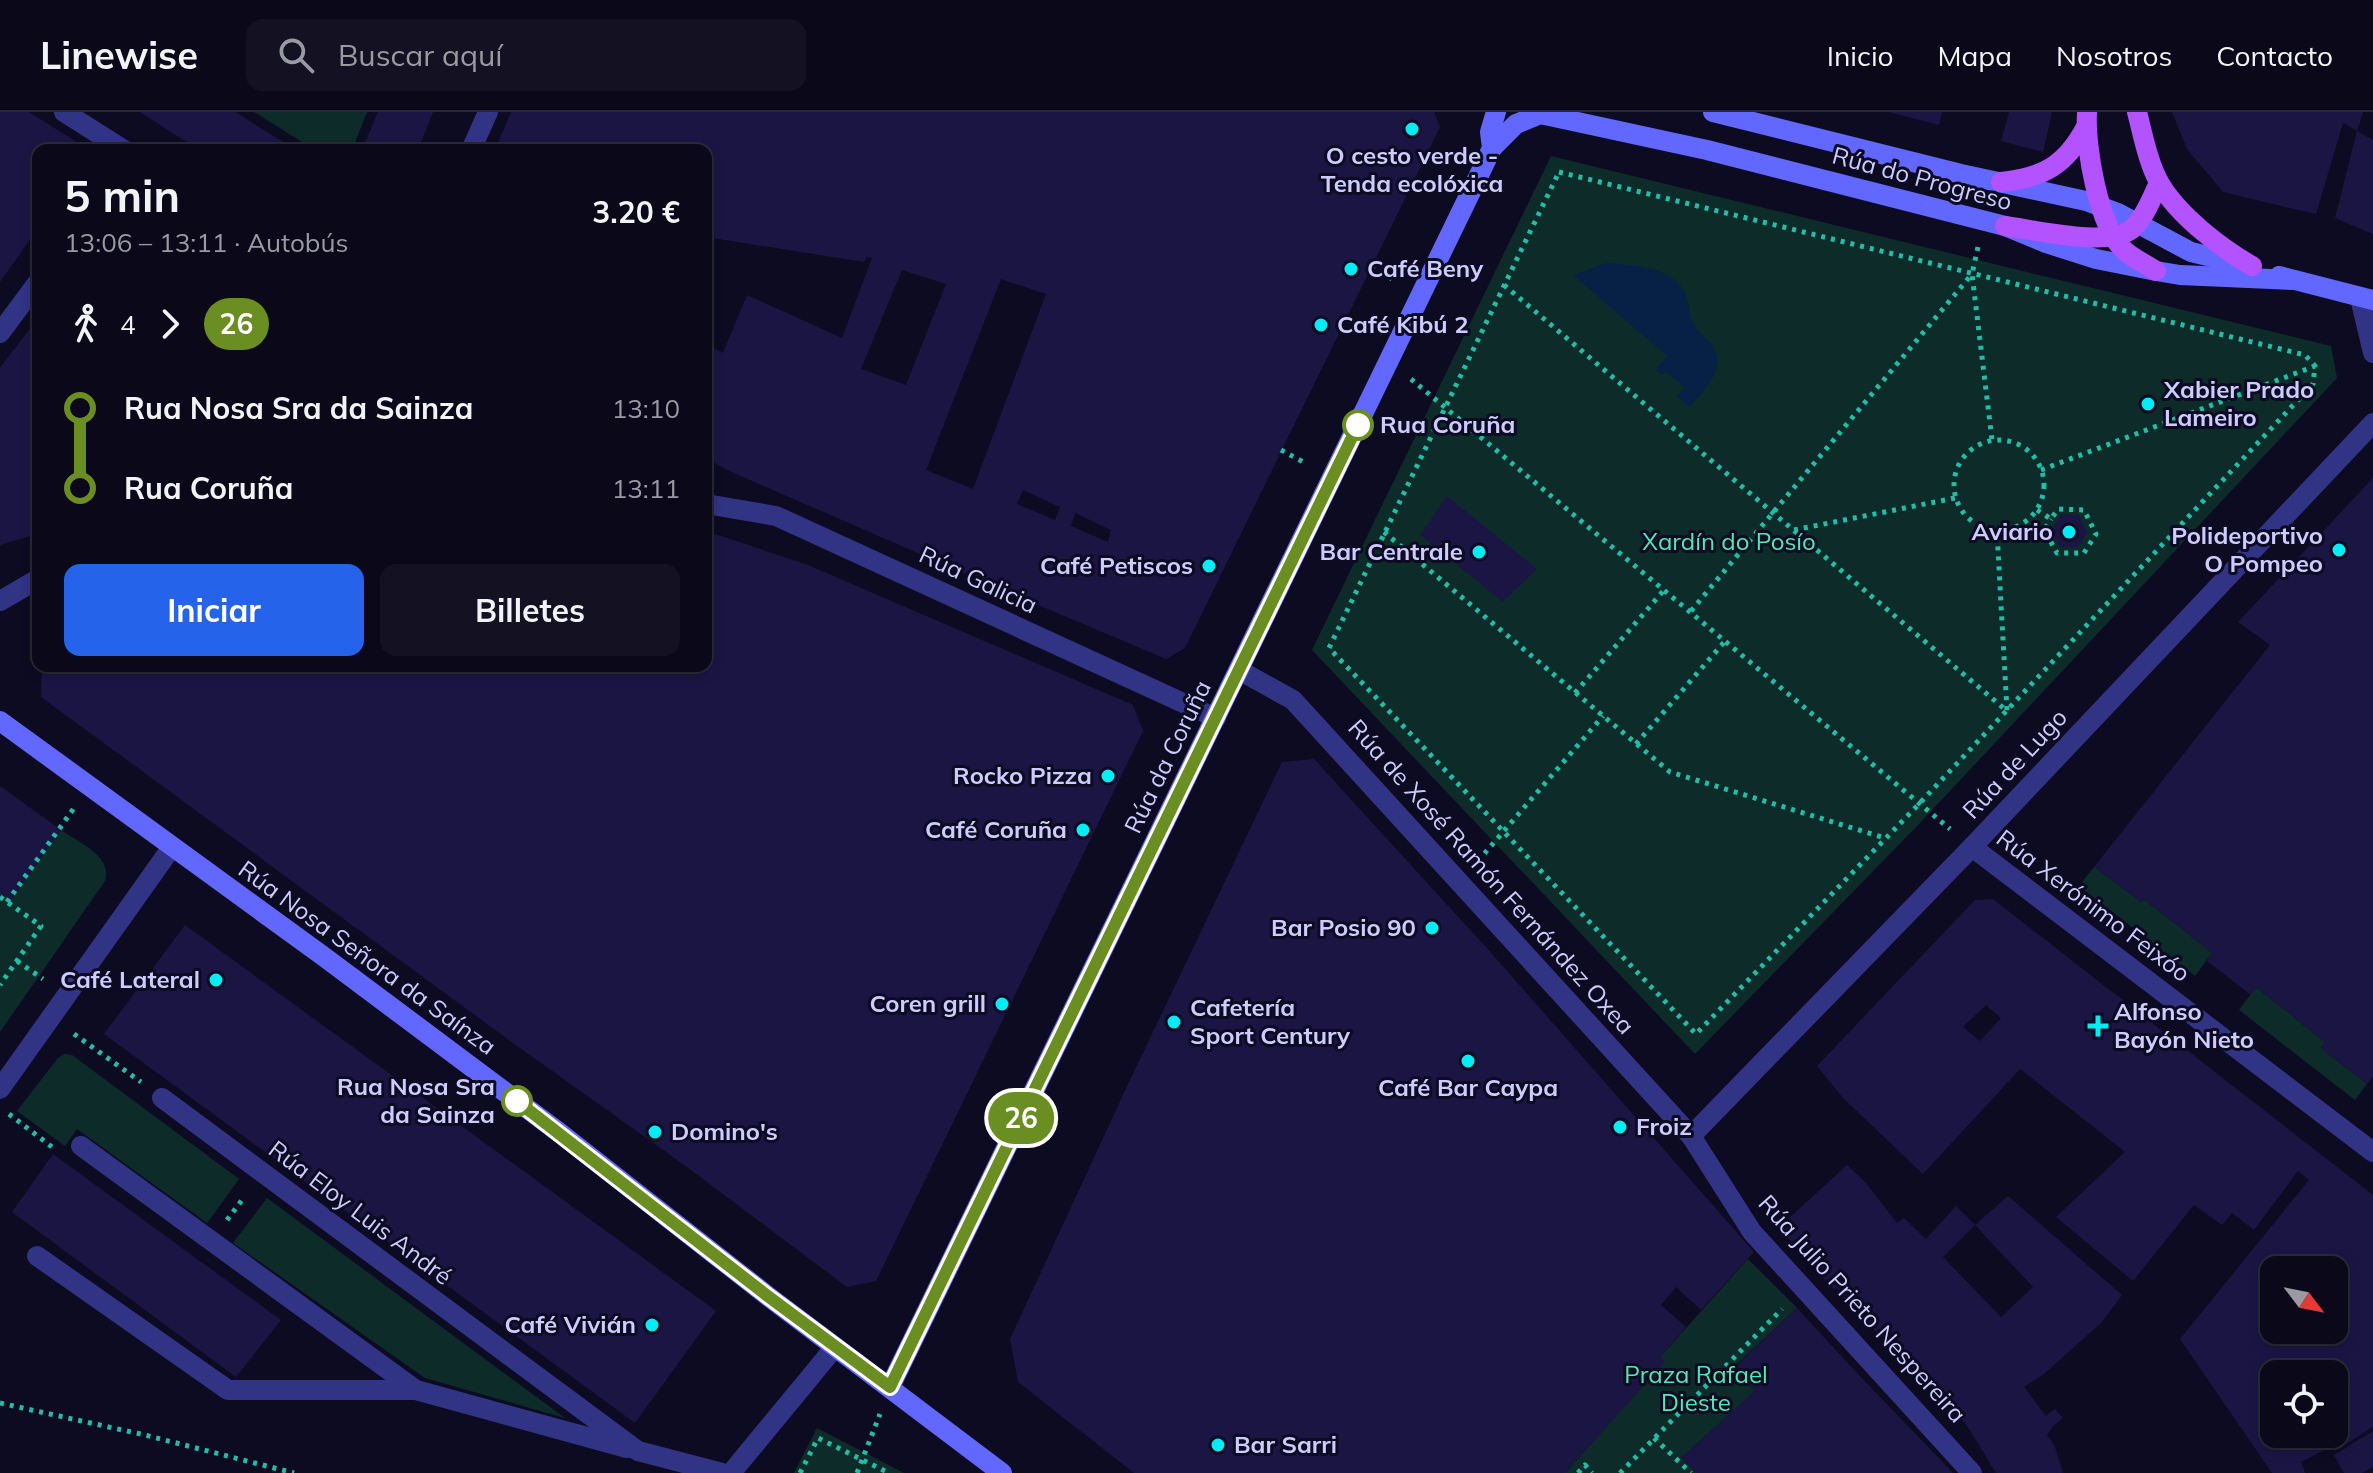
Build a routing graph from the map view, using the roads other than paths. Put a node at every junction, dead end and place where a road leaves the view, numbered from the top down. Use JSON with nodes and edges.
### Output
{"nodes":[{"id":1,"x":64,"y":112,"type":"edge"},
{"id":2,"x":488,"y":112,"type":"edge"},
{"id":3,"x":1480,"y":112,"type":"edge"},
{"id":4,"x":1496,"y":112,"type":"edge"},
{"id":5,"x":1713,"y":112,"type":"edge"},
{"id":6,"x":2137,"y":112,"type":"edge"},
{"id":7,"x":1535,"y":113,"type":"edge"},
{"id":8,"x":2086,"y":120,"type":"edge"},
{"id":9,"x":115,"y":144,"type":"edge"},
{"id":10,"x":474,"y":144,"type":"edge"},
{"id":11,"x":1492,"y":148,"type":"junction"},
{"id":12,"x":2001,"y":182,"type":"junction"},
{"id":13,"x":2159,"y":183,"type":"junction"},
{"id":14,"x":2102,"y":207,"type":"junction"},
{"id":15,"x":2137,"y":223,"type":"junction"},
{"id":16,"x":2005,"y":226,"type":"junction"},
{"id":17,"x":2116,"y":236,"type":"junction"},
{"id":18,"x":2252,"y":266,"type":"junction"},
{"id":19,"x":2156,"y":271,"type":"junction"},
{"id":20,"x":2293,"y":280,"type":"junction"},
{"id":21,"x":32,"y":290,"type":"edge"},
{"id":22,"x":2367,"y":299,"type":"edge"},
{"id":23,"x":0,"y":333,"type":"edge"},
{"id":24,"x":2373,"y":353,"type":"edge"},
{"id":25,"x":2373,"y":423,"type":"edge"},
{"id":26,"x":712,"y":503,"type":"edge"},
{"id":27,"x":32,"y":582,"type":"edge"},
{"id":28,"x":0,"y":601,"type":"edge"},
{"id":29,"x":1239,"y":670,"type":"junction"},
{"id":30,"x":1216,"y":718,"type":"junction"},
{"id":31,"x":0,"y":721,"type":"edge"},
{"id":32,"x":172,"y":847,"type":"junction"},
{"id":33,"x":1972,"y":847,"type":"junction"},
{"id":34,"x":0,"y":1089,"type":"edge"},
{"id":35,"x":162,"y":1098,"type":"road end"},
{"id":36,"x":1691,"y":1136,"type":"junction"},
{"id":37,"x":81,"y":1146,"type":"road end"},
{"id":38,"x":2371,"y":1146,"type":"edge"},
{"id":39,"x":37,"y":1256,"type":"dead end"},
{"id":40,"x":835,"y":1347,"type":"junction"},
{"id":41,"x":890,"y":1387,"type":"junction"},
{"id":42,"x":416,"y":1390,"type":"junction"},
{"id":43,"x":638,"y":1451,"type":"junction"},
{"id":44,"x":722,"y":1473,"type":"edge"},
{"id":45,"x":731,"y":1473,"type":"edge"},
{"id":46,"x":1002,"y":1473,"type":"edge"},
{"id":47,"x":1972,"y":1473,"type":"edge"}],
"edges":[{"from":1,"to":9,"type":"street"},
{"from":2,"to":10,"type":"street"},
{"from":3,"to":11,"type":"street"},
{"from":4,"to":11,"type":"street","name":"Rúa da Coruña"},
{"from":5,"to":12,"type":"street","name":"Rúa do Progreso"},
{"from":6,"to":13,"type":"main road"},
{"from":7,"to":11,"type":"street","name":"Rúa do Progreso"},
{"from":7,"to":16,"type":"street","name":"Rúa do Progreso"},
{"from":8,"to":12,"type":"main road"},
{"from":8,"to":14,"type":"main road"},
{"from":11,"to":29,"type":"street","name":"Rúa da Coruña"},
{"from":12,"to":14,"type":"street","name":"Rúa do Progreso"},
{"from":13,"to":15,"type":"main road"},
{"from":13,"to":18,"type":"main road"},
{"from":14,"to":15,"type":"street","name":"Rúa do Progreso"},
{"from":14,"to":17,"type":"main road"},
{"from":15,"to":17,"type":"main road"},
{"from":15,"to":18,"type":"street","name":"Rúa do Progreso"},
{"from":16,"to":17,"type":"main road"},
{"from":16,"to":19,"type":"street","name":"Rúa do Progreso"},
{"from":17,"to":19,"type":"main road"},
{"from":18,"to":20,"type":"street","name":"Rúa do Progreso"},
{"from":19,"to":20,"type":"street","name":"Rúa do Progreso"},
{"from":20,"to":22,"type":"street","name":"Rúa do Progreso"},
{"from":21,"to":23,"type":"street"},
{"from":22,"to":24,"type":"street"},
{"from":25,"to":33,"type":"street","name":"Rúa de Lugo"},
{"from":26,"to":30,"type":"street","name":"Rúa Galicia"},
{"from":27,"to":28,"type":"street"},
{"from":29,"to":30,"type":"street","name":"Rúa da Coruña"},
{"from":29,"to":36,"type":"street","name":"Rúa de Xosé Ramón Fernández Oxea"},
{"from":30,"to":41,"type":"street","name":"Rúa da Coruña"},
{"from":31,"to":32,"type":"street","name":"Rúa Nosa Señora da Saínza"},
{"from":32,"to":34,"type":"street"},
{"from":32,"to":40,"type":"street","name":"Rúa Nosa Señora da Saínza"},
{"from":33,"to":36,"type":"street","name":"Rúa de Lugo"},
{"from":33,"to":38,"type":"street","name":"Rúa Xerónimo Feixóo"},
{"from":35,"to":43,"type":"street","name":"Rúa Eloy Luis André"},
{"from":36,"to":47,"type":"street","name":"Rúa Julio Prieto Nespereira"},
{"from":37,"to":42,"type":"street","name":"Rúa Eloy Luis André"},
{"from":39,"to":42,"type":"street","name":"Rúa Eloy Luis André"},
{"from":40,"to":41,"type":"street","name":"Rúa Nosa Señora da Saínza"},
{"from":40,"to":45,"type":"street"},
{"from":41,"to":46,"type":"street","name":"Rúa Nosa Señora da Saínza"},
{"from":42,"to":43,"type":"street","name":"Rúa Eloy Luis André"},
{"from":43,"to":44,"type":"street","name":"Rúa Eloy Luis André"}]}
